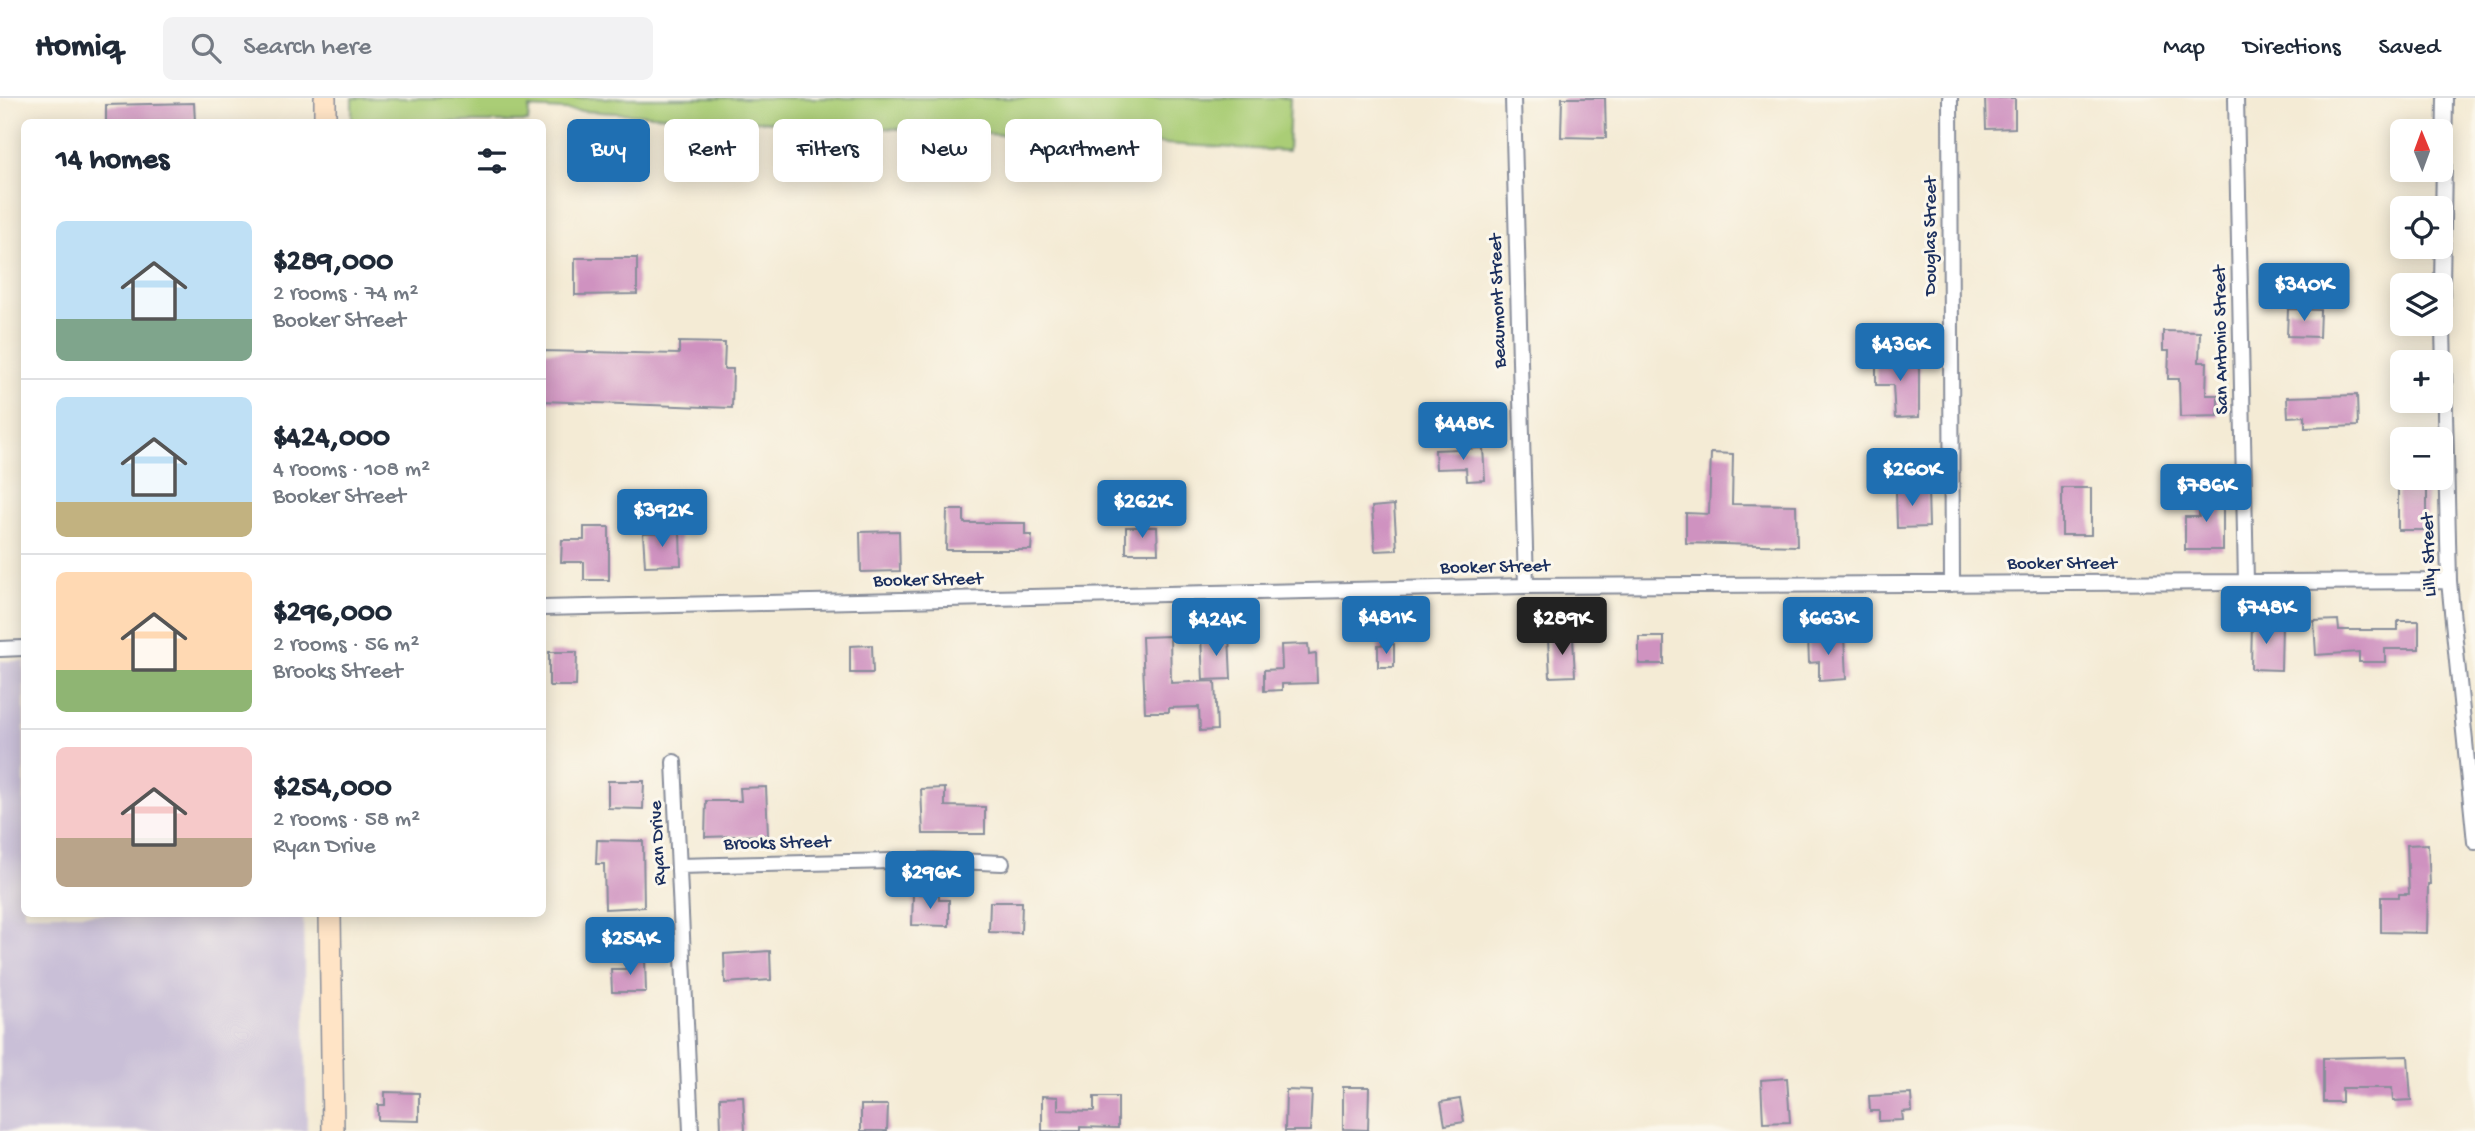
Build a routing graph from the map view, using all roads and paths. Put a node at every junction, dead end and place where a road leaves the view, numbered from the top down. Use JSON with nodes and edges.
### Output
{"nodes":[{"id":1,"x":326,"y":98,"type":"edge"},
{"id":2,"x":1513,"y":98,"type":"edge"},
{"id":3,"x":1950,"y":98,"type":"edge"},
{"id":4,"x":2236,"y":98,"type":"edge"},
{"id":5,"x":2445,"y":98,"type":"edge"},
{"id":6,"x":326,"y":119,"type":"edge"},
{"id":7,"x":2246,"y":582,"type":"junction"},
{"id":8,"x":2449,"y":582,"type":"junction"},
{"id":9,"x":1952,"y":584,"type":"junction"},
{"id":10,"x":1527,"y":586,"type":"junction"},
{"id":11,"x":546,"y":608,"type":"edge"},
{"id":12,"x":21,"y":648,"type":"edge"},
{"id":13,"x":0,"y":649,"type":"edge"},
{"id":14,"x":674,"y":762,"type":"dead end"},
{"id":15,"x":2475,"y":842,"type":"edge"},
{"id":16,"x":1002,"y":863,"type":"dead end"},
{"id":17,"x":679,"y":866,"type":"junction"},
{"id":18,"x":330,"y":917,"type":"edge"},
{"id":19,"x":333,"y":1131,"type":"edge"},
{"id":20,"x":691,"y":1131,"type":"edge"}],
"edges":[{"from":1,"to":6,"type":"street"},
{"from":2,"to":10,"type":"street","name":"Beaumont Street"},
{"from":3,"to":9,"type":"street","name":"Douglas Street"},
{"from":4,"to":7,"type":"street","name":"San Antonio Street"},
{"from":5,"to":8,"type":"street","name":"Lilly Street"},
{"from":7,"to":8,"type":"street","name":"Booker Street"},
{"from":7,"to":9,"type":"street","name":"Booker Street"},
{"from":8,"to":15,"type":"street","name":"Lilly Street"},
{"from":9,"to":10,"type":"street","name":"Booker Street"},
{"from":10,"to":11,"type":"street","name":"Booker Street"},
{"from":12,"to":13,"type":"street"},
{"from":14,"to":17,"type":"street","name":"Ryan Drive"},
{"from":16,"to":17,"type":"street","name":"Brooks Street"},
{"from":17,"to":20,"type":"street","name":"Ryan Drive"},
{"from":18,"to":19,"type":"street"}]}
